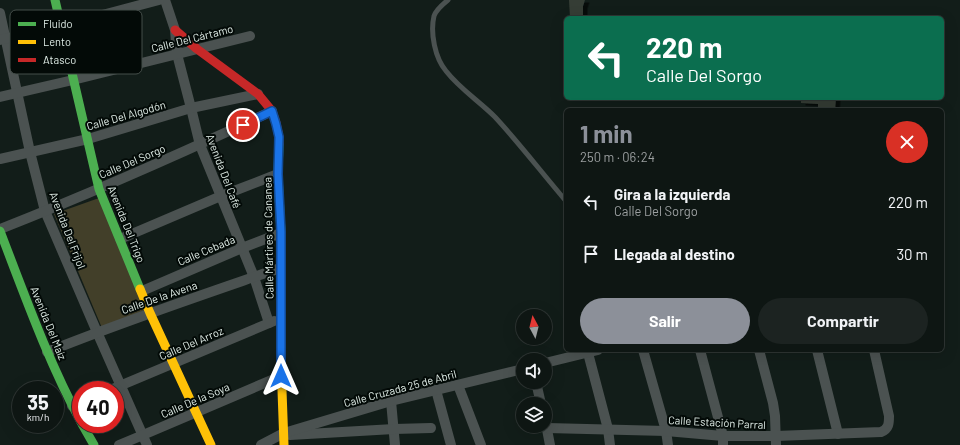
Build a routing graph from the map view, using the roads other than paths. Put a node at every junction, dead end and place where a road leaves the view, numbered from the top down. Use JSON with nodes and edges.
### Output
{"nodes":[{"id":1,"x":55,"y":0,"type":"edge"},
{"id":2,"x":159,"y":0,"type":"edge"},
{"id":3,"x":165,"y":0,"type":"edge"},
{"id":4,"x":448,"y":0,"type":"edge"},
{"id":5,"x":57,"y":10,"type":"edge"},
{"id":6,"x":121,"y":10,"type":"edge"},
{"id":7,"x":0,"y":13,"type":"edge"},
{"id":8,"x":174,"y":30,"type":"junction"},
{"id":9,"x":250,"y":36,"type":"dead end"},
{"id":10,"x":3,"y":40,"type":"edge"},
{"id":11,"x":197,"y":49,"type":"junction"},
{"id":12,"x":177,"y":54,"type":"junction"},
{"id":13,"x":142,"y":63,"type":"edge"},
{"id":14,"x":10,"y":66,"type":"edge"},
{"id":15,"x":12,"y":74,"type":"edge"},
{"id":16,"x":72,"y":74,"type":"edge"},
{"id":17,"x":97,"y":74,"type":"edge"},
{"id":18,"x":73,"y":80,"type":"junction"},
{"id":19,"x":17,"y":93,"type":"junction"},
{"id":20,"x":258,"y":94,"type":"junction"},
{"id":21,"x":0,"y":97,"type":"edge"},
{"id":22,"x":192,"y":108,"type":"junction"},
{"id":23,"x":272,"y":111,"type":"junction"},
{"id":24,"x":88,"y":139,"type":"junction"},
{"id":25,"x":200,"y":145,"type":"junction"},
{"id":26,"x":30,"y":152,"type":"junction"},
{"id":27,"x":0,"y":159,"type":"edge"},
{"id":28,"x":278,"y":174,"type":"junction"},
{"id":29,"x":99,"y":189,"type":"junction"},
{"id":30,"x":221,"y":196,"type":"junction"},
{"id":31,"x":564,"y":199,"type":"edge"},
{"id":32,"x":45,"y":211,"type":"junction"},
{"id":33,"x":0,"y":230,"type":"edge"},
{"id":34,"x":281,"y":232,"type":"junction"},
{"id":35,"x":120,"y":239,"type":"junction"},
{"id":36,"x":242,"y":248,"type":"junction"},
{"id":37,"x":280,"y":268,"type":"junction"},
{"id":38,"x":254,"y":277,"type":"junction"},
{"id":39,"x":142,"y":291,"type":"junction"},
{"id":40,"x":150,"y":313,"type":"junction"},
{"id":41,"x":282,"y":318,"type":"junction"},
{"id":42,"x":269,"y":322,"type":"junction"},
{"id":43,"x":96,"y":332,"type":"junction"},
{"id":44,"x":47,"y":352,"type":"junction"},
{"id":45,"x":589,"y":352,"type":"edge"},
{"id":46,"x":593,"y":352,"type":"edge"},
{"id":47,"x":644,"y":352,"type":"edge"},
{"id":48,"x":701,"y":352,"type":"edge"},
{"id":49,"x":760,"y":352,"type":"edge"},
{"id":50,"x":818,"y":352,"type":"edge"},
{"id":51,"x":874,"y":352,"type":"edge"},
{"id":52,"x":552,"y":361,"type":"edge"},
{"id":53,"x":174,"y":364,"type":"junction"},
{"id":54,"x":516,"y":371,"type":"edge"},
{"id":55,"x":281,"y":376,"type":"junction"},
{"id":56,"x":119,"y":381,"type":"edge"},
{"id":57,"x":124,"y":385,"type":"edge"},
{"id":58,"x":458,"y":385,"type":"junction"},
{"id":59,"x":436,"y":390,"type":"junction"},
{"id":60,"x":124,"y":393,"type":"edge"},
{"id":61,"x":72,"y":397,"type":"edge"},
{"id":62,"x":391,"y":401,"type":"junction"},
{"id":63,"x":196,"y":412,"type":"junction"},
{"id":64,"x":552,"y":424,"type":"edge"},
{"id":65,"x":431,"y":428,"type":"dead end"},
{"id":66,"x":394,"y":429,"type":"junction"},
{"id":67,"x":608,"y":429,"type":"junction"},
{"id":68,"x":666,"y":431,"type":"junction"},
{"id":69,"x":87,"y":433,"type":"edge"},
{"id":70,"x":548,"y":433,"type":"edge"},
{"id":71,"x":838,"y":434,"type":"junction"},
{"id":72,"x":284,"y":438,"type":"edge"},
{"id":73,"x":145,"y":440,"type":"edge"},
{"id":74,"x":723,"y":440,"type":"edge"},
{"id":75,"x":776,"y":441,"type":"edge"},
{"id":76,"x":94,"y":445,"type":"edge"},
{"id":77,"x":119,"y":445,"type":"edge"},
{"id":78,"x":211,"y":445,"type":"edge"},
{"id":79,"x":262,"y":445,"type":"edge"},
{"id":80,"x":395,"y":445,"type":"edge"},
{"id":81,"x":451,"y":445,"type":"edge"},
{"id":82,"x":481,"y":445,"type":"edge"},
{"id":83,"x":550,"y":445,"type":"edge"},
{"id":84,"x":610,"y":445,"type":"edge"},
{"id":85,"x":668,"y":445,"type":"edge"}],
"edges":[{"from":1,"to":5,"type":"street","name":"Avenida Del Trigo"},
{"from":2,"to":6,"type":"street"},
{"from":3,"to":8,"type":"street","name":"Avenida Del Café"},
{"from":4,"to":31,"type":"lane"},
{"from":7,"to":10,"type":"street","name":"Avenida Del Frijol"},
{"from":8,"to":11,"type":"street","name":"Calle Mártires de Cananea"},
{"from":8,"to":12,"type":"street","name":"Avenida Del Café"},
{"from":9,"to":11,"type":"street","name":"Calle Del Cártamo"},
{"from":10,"to":14,"type":"street","name":"Avenida Del Frijol"},
{"from":11,"to":12,"type":"street","name":"Calle Del Cártamo"},
{"from":11,"to":20,"type":"street","name":"Calle Mártires de Cananea"},
{"from":12,"to":13,"type":"street","name":"Calle Del Cártamo"},
{"from":12,"to":22,"type":"street","name":"Avenida Del Café"},
{"from":15,"to":19,"type":"street","name":"Avenida Del Frijol"},
{"from":16,"to":18,"type":"street","name":"Avenida Del Trigo"},
{"from":17,"to":18,"type":"street","name":"Calle Del Cártamo"},
{"from":18,"to":19,"type":"street","name":"Calle Del Cártamo"},
{"from":18,"to":24,"type":"street","name":"Avenida Del Trigo"},
{"from":19,"to":21,"type":"street","name":"Calle Del Cártamo"},
{"from":19,"to":26,"type":"street","name":"Avenida Del Frijol"},
{"from":20,"to":22,"type":"street","name":"Calle Del Algodón"},
{"from":20,"to":23,"type":"street","name":"Calle Mártires de Cananea"},
{"from":22,"to":24,"type":"street","name":"Calle Del Algodón"},
{"from":22,"to":25,"type":"street","name":"Avenida Del Café"},
{"from":23,"to":25,"type":"street","name":"Calle Del Sorgo"},
{"from":23,"to":28,"type":"street","name":"Calle Mártires de Cananea"},
{"from":24,"to":26,"type":"street","name":"Calle Del Algodón"},
{"from":24,"to":29,"type":"street","name":"Avenida Del Trigo"},
{"from":25,"to":29,"type":"street","name":"Calle Del Sorgo"},
{"from":25,"to":30,"type":"street","name":"Avenida Del Café"},
{"from":26,"to":27,"type":"street","name":"Calle Del Algodón"},
{"from":26,"to":32,"type":"street","name":"Avenida Del Frijol"},
{"from":28,"to":30,"type":"street"},
{"from":28,"to":34,"type":"street","name":"Calle Mártires de Cananea"},
{"from":29,"to":32,"type":"street","name":"Calle Del Sorgo"},
{"from":29,"to":35,"type":"street","name":"Avenida Del Trigo"},
{"from":30,"to":35,"type":"street"},
{"from":30,"to":36,"type":"street","name":"Avenida Del Café"},
{"from":32,"to":33,"type":"street","name":"Calle Del Sorgo"},
{"from":32,"to":43,"type":"street","name":"Avenida Del Frijol"},
{"from":33,"to":44,"type":"street","name":"Avenida Del Maíz"},
{"from":34,"to":36,"type":"street","name":"Calle Cebada"},
{"from":34,"to":37,"type":"street","name":"Calle Mártires de Cananea"},
{"from":35,"to":39,"type":"street","name":"Avenida Del Trigo"},
{"from":36,"to":38,"type":"street","name":"Avenida Del Café"},
{"from":36,"to":39,"type":"street","name":"Calle Cebada"},
{"from":37,"to":38,"type":"street","name":"Calle De la Avena"},
{"from":37,"to":41,"type":"street","name":"Calle Mártires de Cananea"},
{"from":38,"to":40,"type":"street","name":"Calle De la Avena"},
{"from":38,"to":42,"type":"street","name":"Avenida Del Café"},
{"from":39,"to":40,"type":"street","name":"Avenida Del Trigo"},
{"from":40,"to":43,"type":"street","name":"Calle De la Avena"},
{"from":40,"to":53,"type":"street","name":"Avenida Del Trigo"},
{"from":41,"to":42,"type":"street","name":"Calle Del Arroz"},
{"from":41,"to":55,"type":"street","name":"Calle Mártires de Cananea"},
{"from":42,"to":53,"type":"street","name":"Calle Del Arroz"},
{"from":43,"to":44,"type":"street","name":"Calle De la Avena"},
{"from":43,"to":56,"type":"street","name":"Avenida Del Frijol"},
{"from":44,"to":61,"type":"street","name":"Avenida Del Maíz"},
{"from":45,"to":52,"type":"street"},
{"from":46,"to":67,"type":"street"},
{"from":47,"to":68,"type":"street"},
{"from":48,"to":74,"type":"street"},
{"from":49,"to":75,"type":"street"},
{"from":50,"to":71,"type":"street"},
{"from":51,"to":71,"type":"street","name":"Calle Estación Parral"},
{"from":53,"to":57,"type":"street","name":"Calle Del Arroz"},
{"from":53,"to":63,"type":"street","name":"Avenida Del Trigo"},
{"from":54,"to":58,"type":"street","name":"Calle Cruzada 25 de Abril"},
{"from":55,"to":63,"type":"street","name":"Calle De la Soya"},
{"from":55,"to":72,"type":"street","name":"Calle Mártires de Cananea"},
{"from":58,"to":59,"type":"street","name":"Calle Cruzada 25 de Abril"},
{"from":58,"to":82,"type":"street"},
{"from":59,"to":62,"type":"street","name":"Calle Cruzada 25 de Abril"},
{"from":59,"to":81,"type":"street"},
{"from":60,"to":73,"type":"street","name":"Avenida Del Frijol"},
{"from":62,"to":66,"type":"street"},
{"from":62,"to":72,"type":"street","name":"Calle Cruzada 25 de Abril"},
{"from":63,"to":73,"type":"street","name":"Calle De la Soya"},
{"from":63,"to":78,"type":"street","name":"Avenida Del Trigo"},
{"from":64,"to":67,"type":"street","name":"Calle Estación Parral"},
{"from":65,"to":66,"type":"street"},
{"from":66,"to":72,"type":"street"},
{"from":66,"to":80,"type":"street"},
{"from":67,"to":68,"type":"street","name":"Calle Estación Parral"},
{"from":67,"to":84,"type":"street"},
{"from":68,"to":74,"type":"street","name":"Calle Estación Parral"},
{"from":68,"to":85,"type":"street"},
{"from":69,"to":76,"type":"street","name":"Avenida Del Maíz"},
{"from":70,"to":83,"type":"street"},
{"from":71,"to":75,"type":"street","name":"Calle Estación Parral"},
{"from":72,"to":79,"type":"street"},
{"from":73,"to":77,"type":"street","name":"Calle De la Soya"},
{"from":74,"to":75,"type":"street","name":"Calle Estación Parral"}]}
